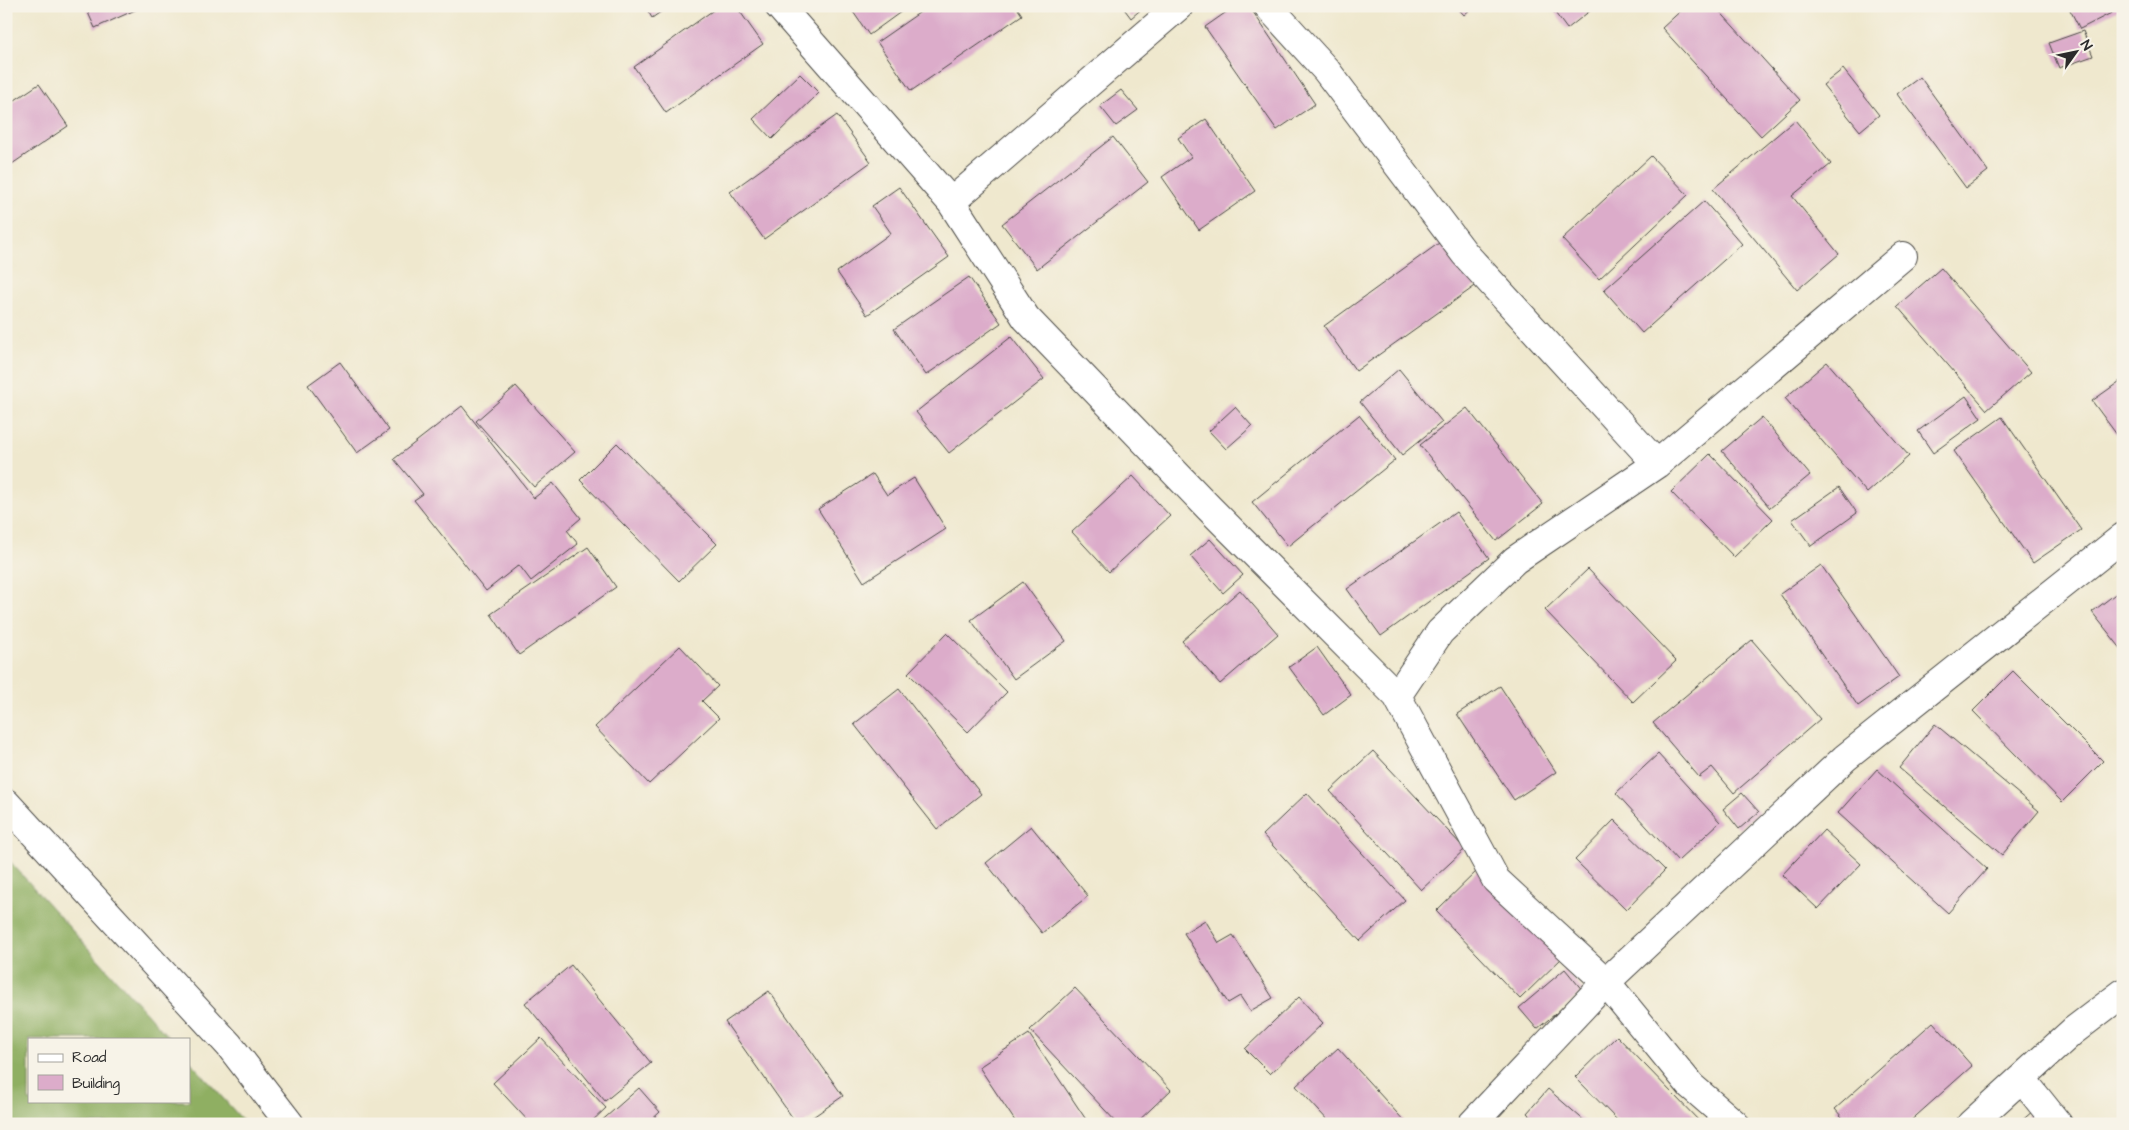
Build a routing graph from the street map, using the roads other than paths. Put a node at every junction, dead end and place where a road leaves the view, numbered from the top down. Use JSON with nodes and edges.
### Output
{"nodes":[{"id":1,"x":779,"y":6,"type":"edge"},
{"id":2,"x":1180,"y":6,"type":"edge"},
{"id":3,"x":1268,"y":6,"type":"edge"},
{"id":4,"x":951,"y":202,"type":"junction"},
{"id":5,"x":1903,"y":256,"type":"dead end"},
{"id":6,"x":1657,"y":464,"type":"junction"},
{"id":7,"x":2123,"y":537,"type":"edge"},
{"id":8,"x":1397,"y":696,"type":"junction"},
{"id":9,"x":6,"y":804,"type":"edge"},
{"id":10,"x":1606,"y":982,"type":"junction"},
{"id":11,"x":2123,"y":993,"type":"edge"},
{"id":12,"x":2022,"y":1079,"type":"junction"},
{"id":13,"x":290,"y":1124,"type":"edge"},
{"id":14,"x":1472,"y":1124,"type":"edge"},
{"id":15,"x":1735,"y":1124,"type":"edge"},
{"id":16,"x":1971,"y":1124,"type":"edge"},
{"id":17,"x":2058,"y":1124,"type":"edge"}],
"edges":[{"from":1,"to":4,"type":"street"},
{"from":2,"to":4,"type":"street"},
{"from":3,"to":6,"type":"street"},
{"from":4,"to":8,"type":"street"},
{"from":5,"to":6,"type":"street"},
{"from":6,"to":8,"type":"street"},
{"from":7,"to":10,"type":"street"},
{"from":8,"to":10,"type":"street"},
{"from":9,"to":13,"type":"street"},
{"from":10,"to":14,"type":"street"},
{"from":10,"to":15,"type":"street"},
{"from":11,"to":12,"type":"street"},
{"from":12,"to":16,"type":"street"},
{"from":12,"to":17,"type":"street"}]}
